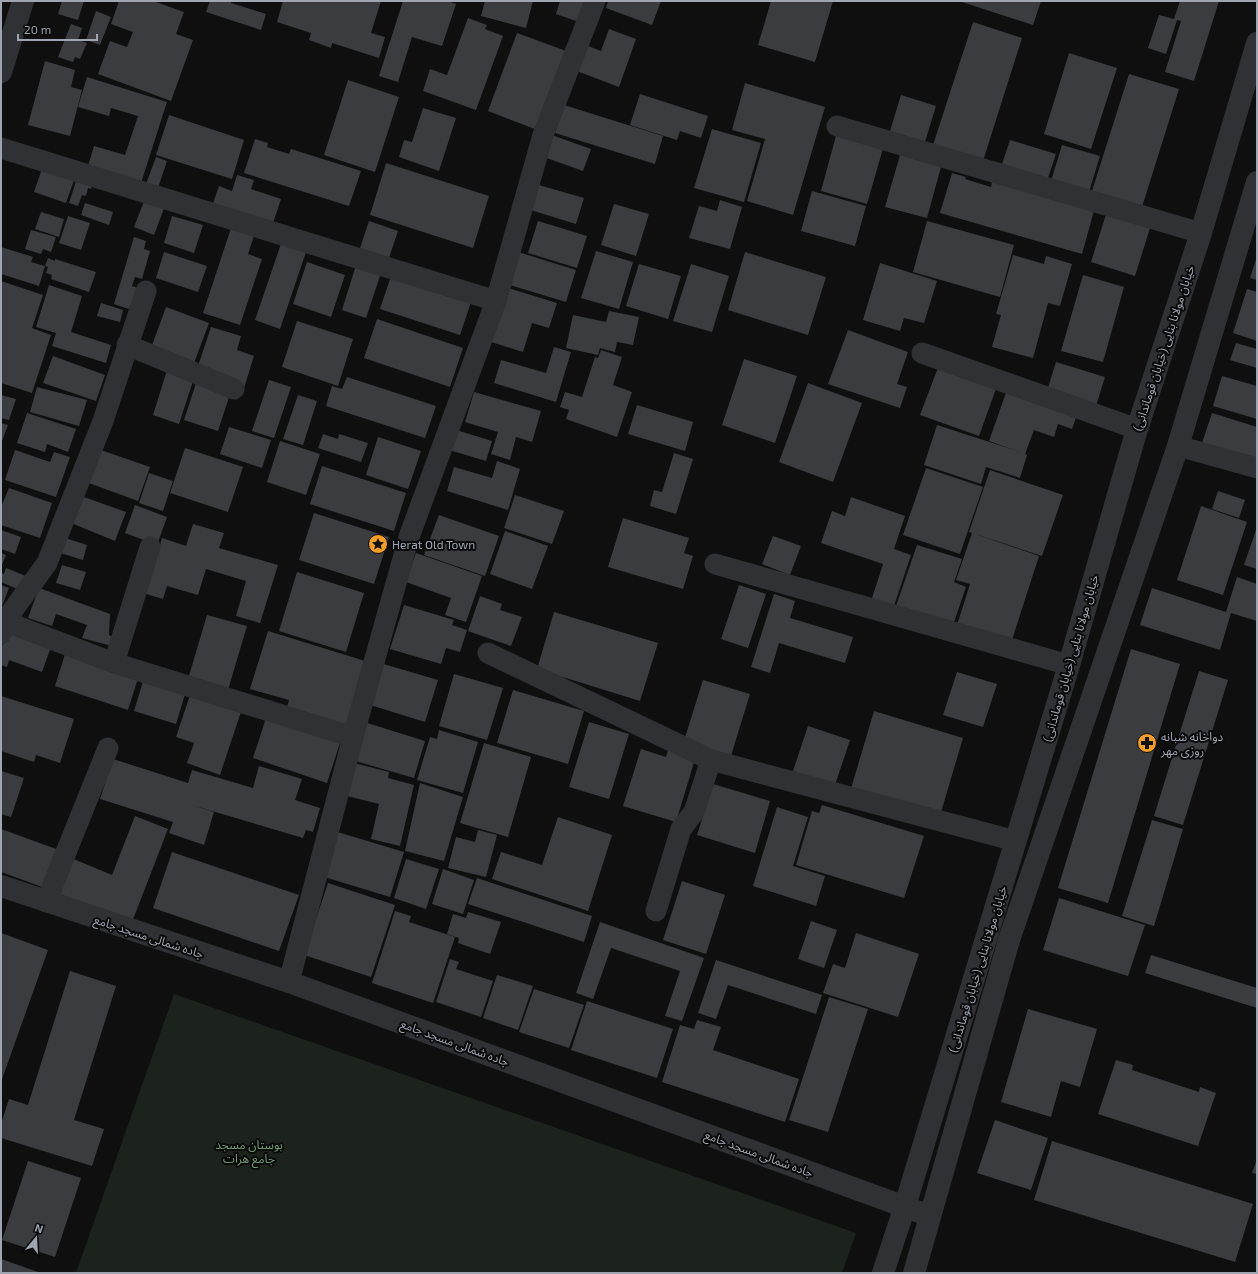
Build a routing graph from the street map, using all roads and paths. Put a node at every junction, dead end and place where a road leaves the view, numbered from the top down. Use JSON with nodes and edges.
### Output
{"nodes":[{"id":1,"x":23,"y":1,"type":"edge"},
{"id":2,"x":595,"y":1,"type":"edge"},
{"id":3,"x":1257,"y":44,"type":"edge"},
{"id":4,"x":1,"y":72,"type":"edge"},
{"id":5,"x":837,"y":126,"type":"dead end"},
{"id":6,"x":1,"y":148,"type":"edge"},
{"id":7,"x":1257,"y":182,"type":"edge"},
{"id":8,"x":1201,"y":233,"type":"junction"},
{"id":9,"x":146,"y":291,"type":"dead end"},
{"id":10,"x":496,"y":301,"type":"junction"},
{"id":11,"x":128,"y":345,"type":"junction"},
{"id":12,"x":922,"y":353,"type":"dead end"},
{"id":13,"x":234,"y":389,"type":"dead end"},
{"id":14,"x":1137,"y":428,"type":"junction"},
{"id":15,"x":1178,"y":446,"type":"junction"},
{"id":16,"x":1257,"y":468,"type":"edge"},
{"id":17,"x":150,"y":547,"type":"dead end"},
{"id":18,"x":715,"y":564,"type":"dead end"},
{"id":19,"x":2,"y":625,"type":"edge"},
{"id":20,"x":488,"y":653,"type":"dead end"},
{"id":21,"x":114,"y":663,"type":"junction"},
{"id":22,"x":1069,"y":665,"type":"junction"},
{"id":23,"x":353,"y":737,"type":"junction"},
{"id":24,"x":108,"y":748,"type":"dead end"},
{"id":25,"x":711,"y":760,"type":"junction"},
{"id":26,"x":1016,"y":841,"type":"junction"},
{"id":27,"x":1,"y":886,"type":"edge"},
{"id":28,"x":46,"y":902,"type":"junction"},
{"id":29,"x":656,"y":911,"type":"dead end"},
{"id":30,"x":289,"y":982,"type":"junction"},
{"id":31,"x":905,"y":1206,"type":"junction"},
{"id":32,"x":930,"y":1217,"type":"junction"},
{"id":33,"x":883,"y":1273,"type":"edge"},
{"id":34,"x":914,"y":1273,"type":"edge"}],
"edges":[{"from":1,"to":4,"type":"street"},
{"from":2,"to":10,"type":"street"},
{"from":3,"to":8,"type":"street","name":"خیابان مولانا بنایی (خیابان قوماندانی)"},
{"from":5,"to":8,"type":"street"},
{"from":6,"to":10,"type":"street"},
{"from":7,"to":15,"type":"street","name":"خیابان مولانا بنایی (خیابان قوماندانی)"},
{"from":8,"to":14,"type":"street","name":"خیابان مولانا بنایی (خیابان قوماندانی)"},
{"from":9,"to":11,"type":"street"},
{"from":10,"to":23,"type":"street"},
{"from":11,"to":13,"type":"street"},
{"from":11,"to":19,"type":"street"},
{"from":12,"to":14,"type":"street"},
{"from":14,"to":22,"type":"street","name":"خیابان مولانا بنایی (خیابان قوماندانی)"},
{"from":15,"to":16,"type":"street"},
{"from":15,"to":32,"type":"street","name":"خیابان مولانا بنایی (خیابان قوماندانی)"},
{"from":17,"to":21,"type":"street"},
{"from":18,"to":22,"type":"street"},
{"from":19,"to":21,"type":"street"},
{"from":20,"to":25,"type":"street"},
{"from":21,"to":23,"type":"street"},
{"from":22,"to":26,"type":"street","name":"خیابان مولانا بنایی (خیابان قوماندانی)"},
{"from":23,"to":30,"type":"street"},
{"from":24,"to":28,"type":"street"},
{"from":25,"to":26,"type":"street"},
{"from":25,"to":29,"type":"street"},
{"from":26,"to":31,"type":"street","name":"خیابان مولانا بنایی (خیابان قوماندانی)"},
{"from":27,"to":28,"type":"street","name":"جاده شمالی مسجد جامع"},
{"from":28,"to":30,"type":"street","name":"جاده شمالی مسجد جامع"},
{"from":30,"to":31,"type":"street","name":"جاده شمالی مسجد جامع"},
{"from":31,"to":32,"type":"street","name":"جاده شمالی مسجد جامع"},
{"from":31,"to":33,"type":"street","name":"خیابان مولانا بنایی (خیابان قوماندانی)"},
{"from":32,"to":34,"type":"street","name":"خیابان مولانا بنایی (خیابان قوماندانی)"}]}
